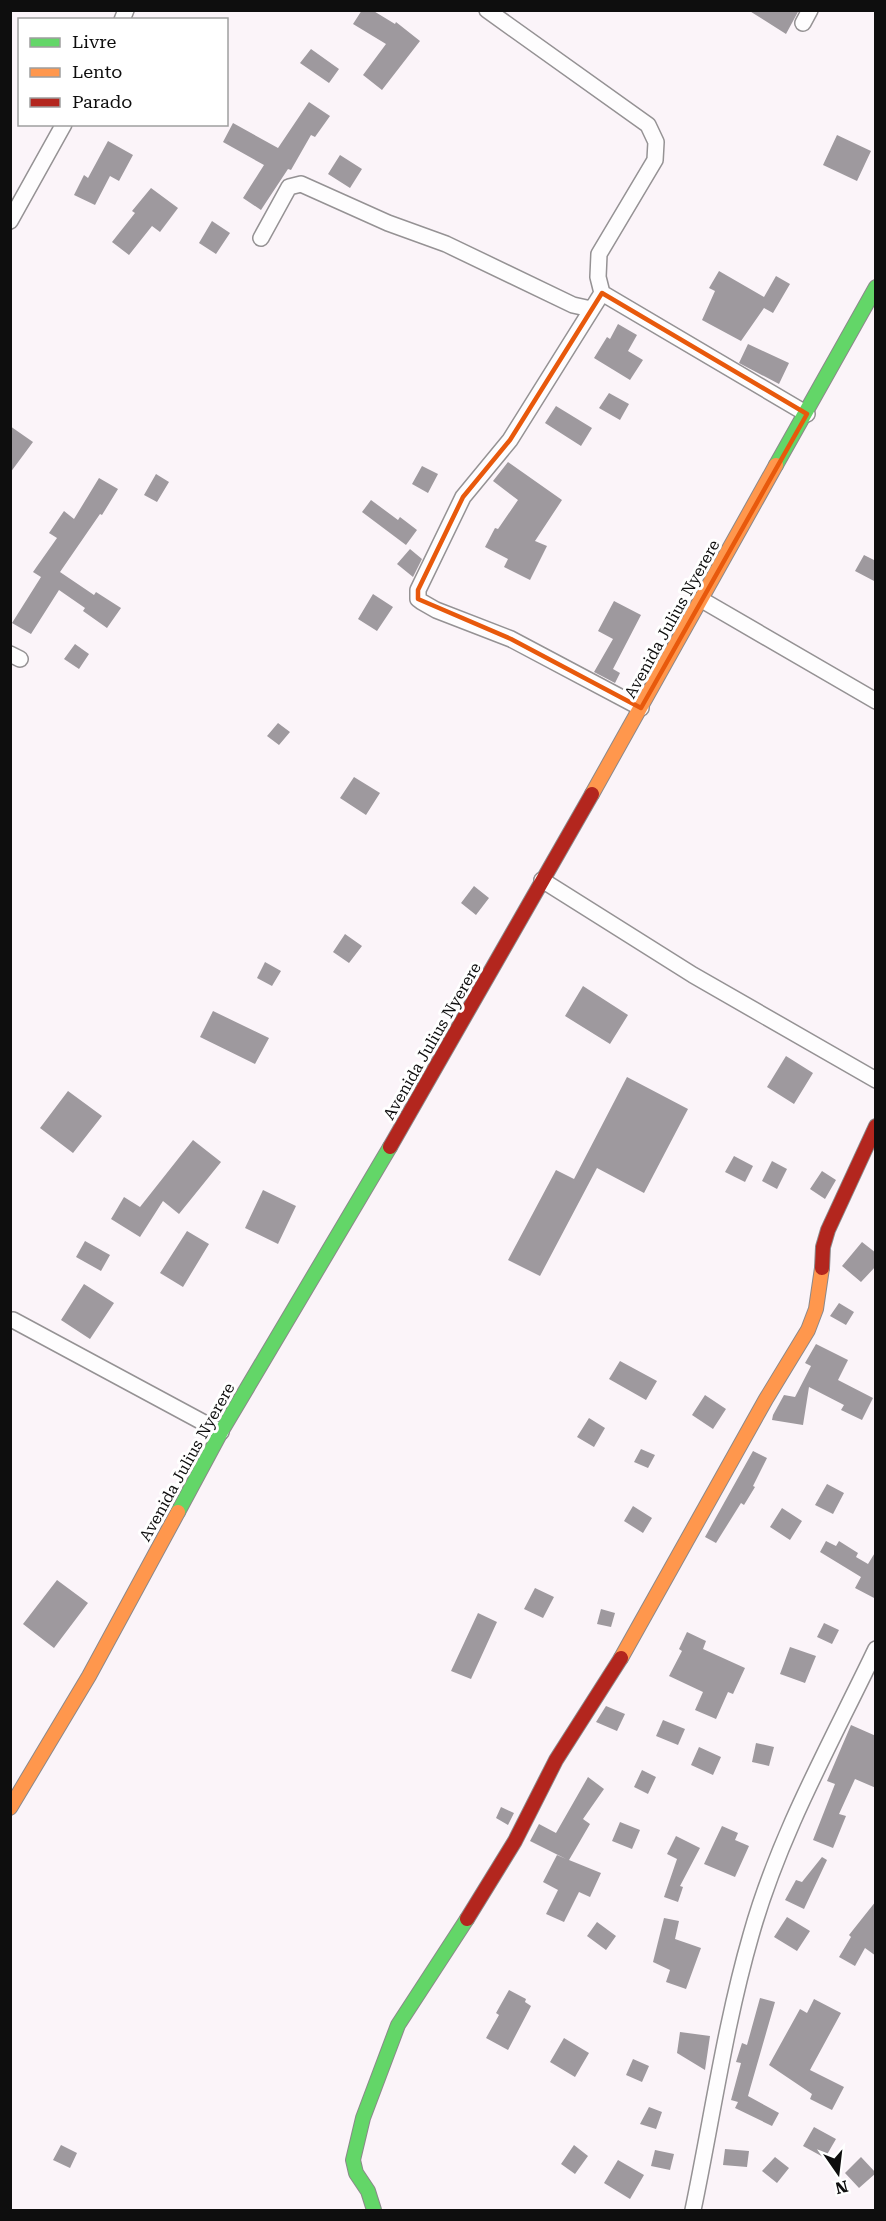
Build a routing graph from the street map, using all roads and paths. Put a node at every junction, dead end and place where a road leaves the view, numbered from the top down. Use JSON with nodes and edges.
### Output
{"nodes":[{"id":1,"x":487,"y":10,"type":"edge"},
{"id":2,"x":63,"y":126,"type":"edge"},
{"id":3,"x":10,"y":221,"type":"edge"},
{"id":4,"x":261,"y":238,"type":"dead end"},
{"id":5,"x":876,"y":287,"type":"edge"},
{"id":6,"x":602,"y":293,"type":"junction"},
{"id":7,"x":591,"y":309,"type":"junction"},
{"id":8,"x":807,"y":414,"type":"junction"},
{"id":9,"x":702,"y":600,"type":"junction"},
{"id":10,"x":876,"y":701,"type":"edge"},
{"id":11,"x":641,"y":708,"type":"junction"},
{"id":12,"x":542,"y":880,"type":"junction"},
{"id":13,"x":876,"y":1080,"type":"edge"},
{"id":14,"x":876,"y":1126,"type":"edge"},
{"id":15,"x":13,"y":1320,"type":"dead end"},
{"id":16,"x":220,"y":1432,"type":"junction"},
{"id":17,"x":876,"y":1648,"type":"edge"},
{"id":18,"x":10,"y":1808,"type":"edge"},
{"id":19,"x":374,"y":2211,"type":"edge"},
{"id":20,"x":693,"y":2211,"type":"edge"}],
"edges":[{"from":1,"to":6,"type":"street"},
{"from":2,"to":3,"type":"street"},
{"from":4,"to":7,"type":"street"},
{"from":5,"to":8,"type":"street","name":"Avenida Julius Nyerere"},
{"from":6,"to":7,"type":"street"},
{"from":6,"to":8,"type":"street"},
{"from":7,"to":11,"type":"street"},
{"from":8,"to":9,"type":"street","name":"Avenida Julius Nyerere"},
{"from":9,"to":10,"type":"street"},
{"from":9,"to":11,"type":"street","name":"Avenida Julius Nyerere"},
{"from":11,"to":12,"type":"street","name":"Avenida Julius Nyerere"},
{"from":12,"to":13,"type":"street"},
{"from":12,"to":16,"type":"street","name":"Avenida Julius Nyerere"},
{"from":14,"to":19,"type":"street"},
{"from":15,"to":16,"type":"street"},
{"from":16,"to":18,"type":"street","name":"Avenida Julius Nyerere"},
{"from":17,"to":20,"type":"street"}]}
